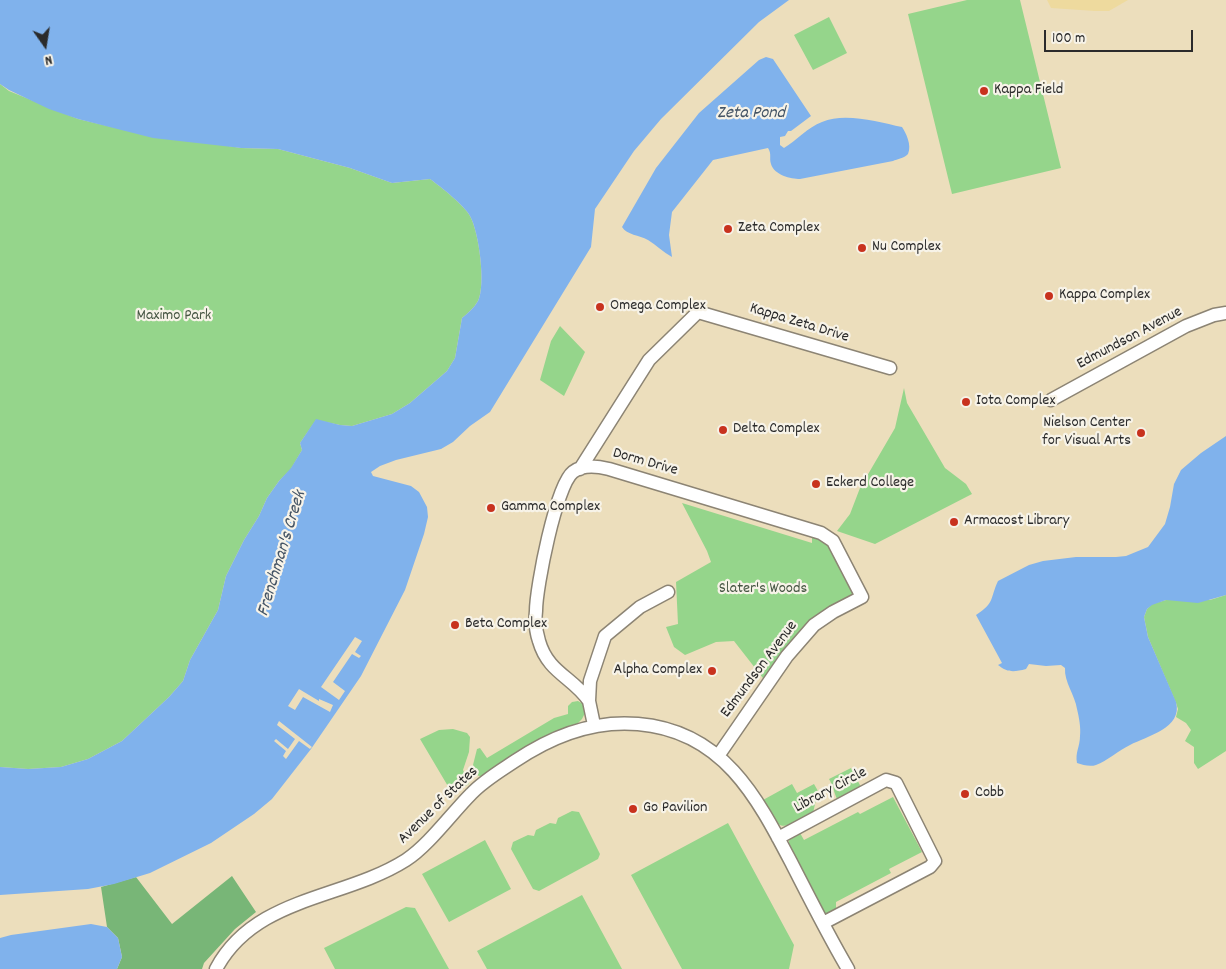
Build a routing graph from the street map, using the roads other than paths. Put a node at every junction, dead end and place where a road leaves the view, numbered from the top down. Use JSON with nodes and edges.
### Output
{"nodes":[{"id":1,"x":1226,"y":313,"type":"edge"},
{"id":2,"x":890,"y":368,"type":"dead end"},
{"id":3,"x":1051,"y":400,"type":"dead end"},
{"id":4,"x":580,"y":469,"type":"junction"},
{"id":5,"x":668,"y":592,"type":"dead end"},
{"id":6,"x":862,"y":597,"type":"joint"},
{"id":7,"x":586,"y":697,"type":"junction"},
{"id":8,"x":594,"y":725,"type":"junction"},
{"id":9,"x":718,"y":756,"type":"junction"},
{"id":10,"x":778,"y":838,"type":"junction"},
{"id":11,"x":823,"y":923,"type":"junction"},
{"id":12,"x":216,"y":969,"type":"edge"},
{"id":13,"x":848,"y":969,"type":"edge"}],
"edges":[{"from":1,"to":3,"type":"street","name":"Edmundson Avenue"},
{"from":2,"to":4,"type":"street","name":"Kappa Zeta Drive"},
{"from":4,"to":6,"type":"street","name":"Dorm Drive"},
{"from":4,"to":7,"type":"street"},
{"from":5,"to":7,"type":"street"},
{"from":6,"to":9,"type":"street","name":"Edmundson Avenue"},
{"from":7,"to":8,"type":"street"},
{"from":8,"to":9,"type":"street","name":"Avenue of States"},
{"from":8,"to":12,"type":"street","name":"Avenue of States"},
{"from":9,"to":10,"type":"street","name":"Avenue of States"},
{"from":10,"to":11,"type":"street","name":"Avenue of States"},
{"from":10,"to":11,"type":"street","name":"Library Circle"},
{"from":11,"to":13,"type":"street","name":"Avenue of States"}]}
